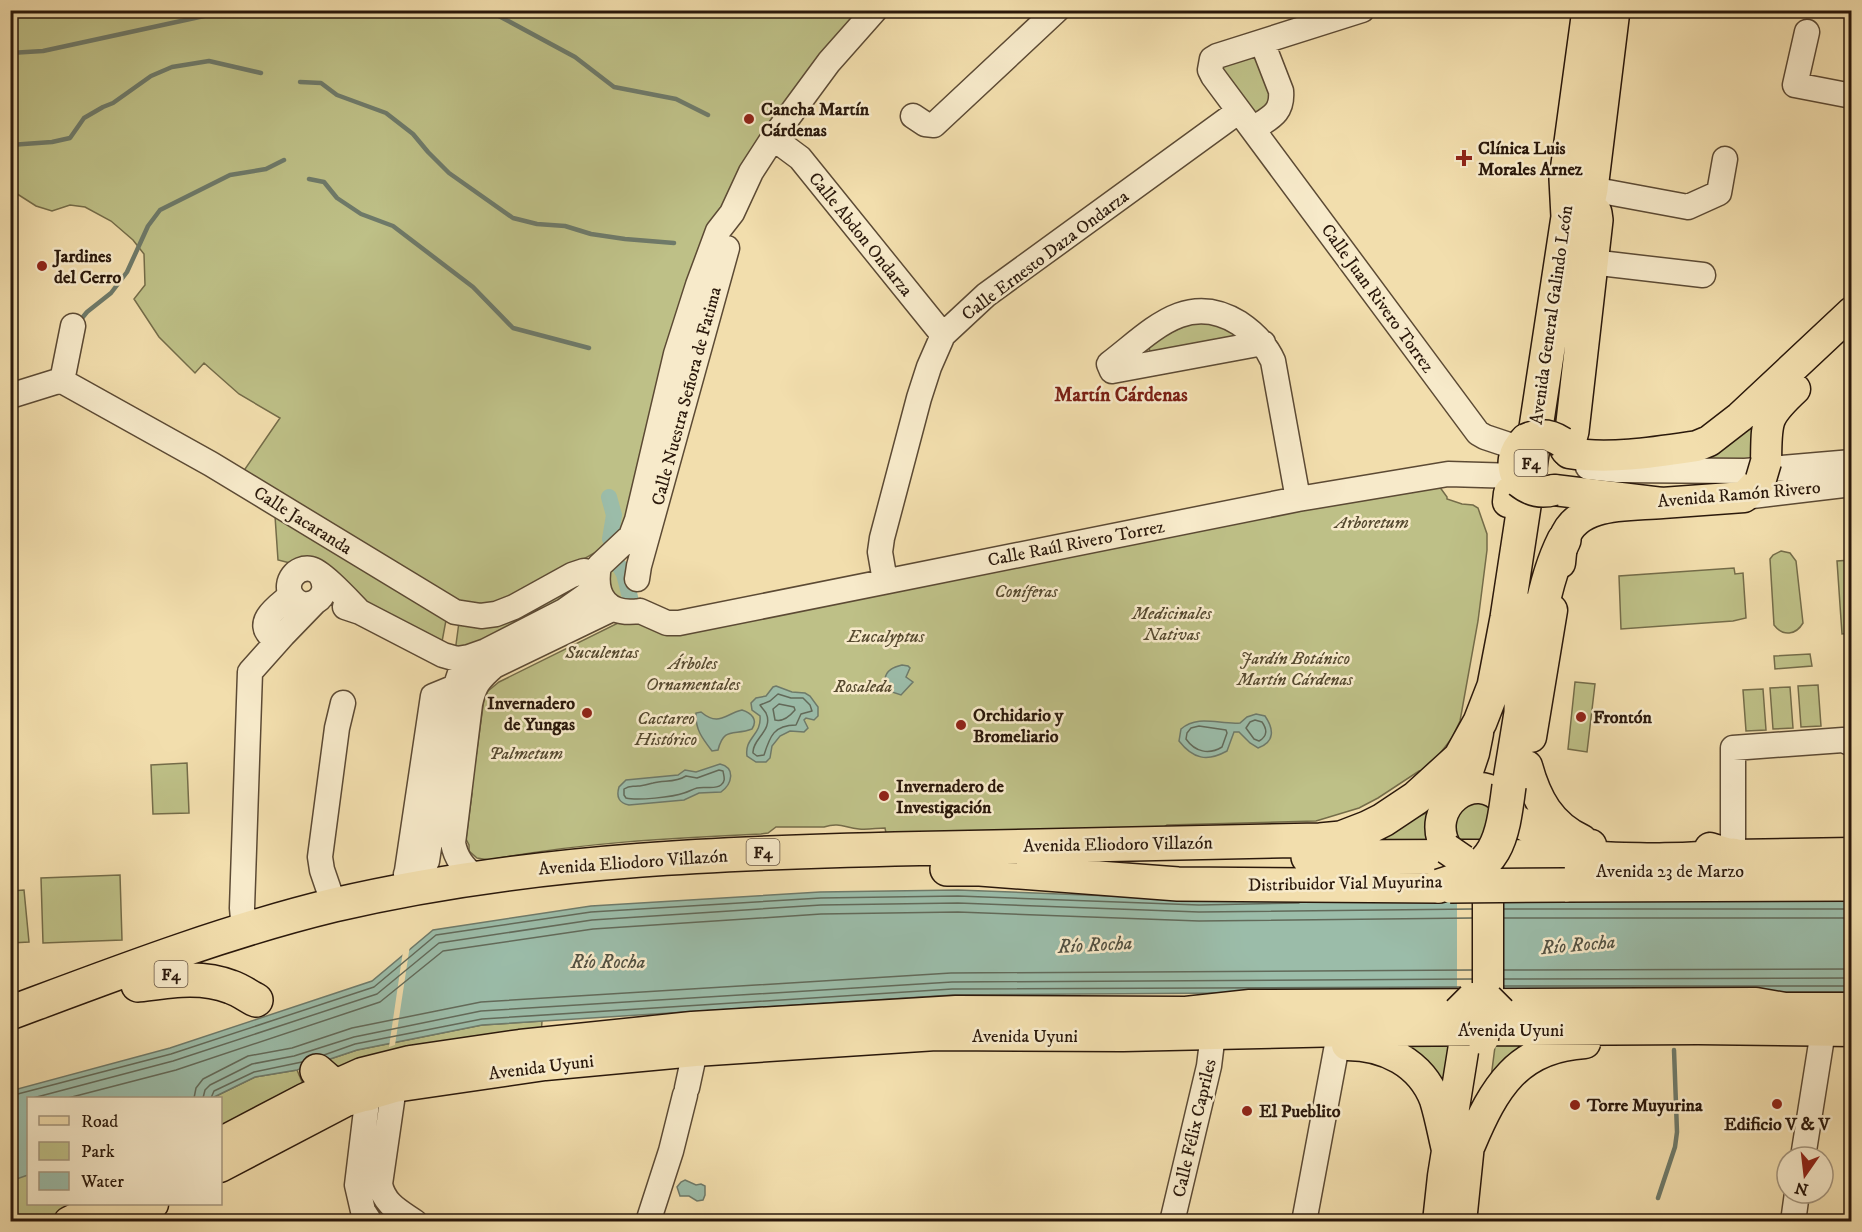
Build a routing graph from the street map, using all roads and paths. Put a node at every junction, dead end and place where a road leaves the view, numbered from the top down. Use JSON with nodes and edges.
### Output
{"nodes":[{"id":1,"x":875,"y":10,"type":"edge"},
{"id":2,"x":1057,"y":10,"type":"edge"},
{"id":3,"x":1362,"y":10,"type":"edge"},
{"id":4,"x":1589,"y":10,"type":"edge"},
{"id":5,"x":1613,"y":10,"type":"edge"},
{"id":6,"x":1807,"y":32,"type":"dead end"},
{"id":7,"x":1262,"y":42,"type":"junction"},
{"id":8,"x":1851,"y":96,"type":"edge"},
{"id":9,"x":1587,"y":111,"type":"junction"},
{"id":10,"x":913,"y":116,"type":"dead end"},
{"id":11,"x":1246,"y":120,"type":"junction"},
{"id":12,"x":773,"y":138,"type":"junction"},
{"id":13,"x":1725,"y":159,"type":"dead end"},
{"id":14,"x":1579,"y":184,"type":"junction"},
{"id":15,"x":732,"y":213,"type":"junction"},
{"id":16,"x":1591,"y":262,"type":"junction"},
{"id":17,"x":1703,"y":275,"type":"dead end"},
{"id":18,"x":1851,"y":312,"type":"edge"},
{"id":19,"x":74,"y":326,"type":"dead end"},
{"id":20,"x":943,"y":335,"type":"junction"},
{"id":21,"x":1851,"y":336,"type":"edge"},
{"id":22,"x":1263,"y":343,"type":"junction"},
{"id":23,"x":62,"y":381,"type":"junction"},
{"id":24,"x":10,"y":396,"type":"edge"},
{"id":25,"x":1567,"y":451,"type":"junction"},
{"id":26,"x":1520,"y":458,"type":"junction"},
{"id":27,"x":1851,"y":462,"type":"edge"},
{"id":28,"x":1757,"y":480,"type":"junction"},
{"id":29,"x":1851,"y":484,"type":"edge"},
{"id":30,"x":1548,"y":498,"type":"junction"},
{"id":31,"x":1298,"y":499,"type":"junction"},
{"id":32,"x":1662,"y":503,"type":"junction"},
{"id":33,"x":1564,"y":540,"type":"junction"},
{"id":34,"x":320,"y":574,"type":"junction"},
{"id":35,"x":600,"y":574,"type":"junction"},
{"id":36,"x":637,"y":579,"type":"junction"},
{"id":37,"x":885,"y":581,"type":"junction"},
{"id":38,"x":291,"y":595,"type":"junction"},
{"id":39,"x":316,"y":601,"type":"junction"},
{"id":40,"x":612,"y":609,"type":"junction"},
{"id":41,"x":640,"y":611,"type":"junction"},
{"id":42,"x":360,"y":612,"type":"junction"},
{"id":43,"x":283,"y":636,"type":"junction"},
{"id":44,"x":467,"y":672,"type":"junction"},
{"id":45,"x":343,"y":703,"type":"dead end"},
{"id":46,"x":1521,"y":713,"type":"junction"},
{"id":47,"x":1480,"y":722,"type":"junction"},
{"id":48,"x":1851,"y":744,"type":"edge"},
{"id":49,"x":1457,"y":795,"type":"junction"},
{"id":50,"x":1512,"y":796,"type":"junction"},
{"id":51,"x":1383,"y":820,"type":"junction"},
{"id":52,"x":1052,"y":846,"type":"junction"},
{"id":53,"x":1606,"y":846,"type":"junction"},
{"id":54,"x":1851,"y":853,"type":"edge"},
{"id":55,"x":1732,"y":855,"type":"junction"},
{"id":56,"x":1479,"y":868,"type":"junction"},
{"id":57,"x":980,"y":869,"type":"junction"},
{"id":58,"x":1851,"y":872,"type":"edge"},
{"id":59,"x":475,"y":878,"type":"junction"},
{"id":60,"x":405,"y":883,"type":"junction"},
{"id":61,"x":1851,"y":884,"type":"edge"},
{"id":62,"x":1439,"y":886,"type":"junction"},
{"id":63,"x":334,"y":905,"type":"junction"},
{"id":64,"x":244,"y":930,"type":"junction"},
{"id":65,"x":138,"y":985,"type":"junction"},
{"id":66,"x":256,"y":1000,"type":"dead end"},
{"id":67,"x":1851,"y":1008,"type":"edge"},
{"id":68,"x":1478,"y":1010,"type":"junction"},
{"id":69,"x":1186,"y":1012,"type":"junction"},
{"id":70,"x":10,"y":1013,"type":"edge"},
{"id":71,"x":1785,"y":1019,"type":"junction"},
{"id":72,"x":1837,"y":1031,"type":"edge"},
{"id":73,"x":10,"y":1034,"type":"edge"},
{"id":74,"x":1213,"y":1034,"type":"junction"},
{"id":75,"x":1336,"y":1045,"type":"junction"},
{"id":76,"x":695,"y":1051,"type":"junction"},
{"id":77,"x":325,"y":1078,"type":"junction"},
{"id":78,"x":381,"y":1090,"type":"junction"},
{"id":79,"x":222,"y":1142,"type":"edge"},
{"id":80,"x":1806,"y":1145,"type":"edge"},
{"id":81,"x":1458,"y":1147,"type":"junction"},
{"id":82,"x":222,"y":1166,"type":"edge"},
{"id":83,"x":101,"y":1205,"type":"edge"},
{"id":84,"x":149,"y":1205,"type":"edge"},
{"id":85,"x":1795,"y":1205,"type":"edge"},
{"id":86,"x":69,"y":1221,"type":"edge"},
{"id":87,"x":120,"y":1221,"type":"edge"},
{"id":88,"x":370,"y":1221,"type":"edge"},
{"id":89,"x":415,"y":1221,"type":"edge"},
{"id":90,"x":648,"y":1221,"type":"edge"},
{"id":91,"x":1172,"y":1221,"type":"edge"},
{"id":92,"x":1304,"y":1221,"type":"edge"},
{"id":93,"x":1438,"y":1221,"type":"edge"},
{"id":94,"x":1461,"y":1221,"type":"edge"},
{"id":95,"x":1792,"y":1221,"type":"edge"}],
"edges":[{"from":1,"to":12,"type":"street","name":"Calle Nuestra Señora de Fatima"},
{"from":2,"to":10,"type":"street"},
{"from":3,"to":7,"type":"street"},
{"from":4,"to":9,"type":"highway","name":"Avenida General Galindo León","number":"F4"},
{"from":5,"to":9,"type":"highway","name":"Avenida General Galindo León","number":"F4"},
{"from":6,"to":8,"type":"street"},
{"from":7,"to":11,"type":"street"},
{"from":7,"to":11,"type":"street","name":"Calle Juan Rivero Torrez"},
{"from":9,"to":14,"type":"highway","name":"Avenida General Galindo León","number":"F4"},
{"from":11,"to":20,"type":"street","name":"Calle Ernesto Daza Ondarza"},
{"from":11,"to":26,"type":"street","name":"Calle Juan Rivero Torrez"},
{"from":12,"to":15,"type":"street","name":"Calle Nuestra Señora de Fatima"},
{"from":12,"to":20,"type":"street","name":"Calle Abdon Ondarza"},
{"from":13,"to":14,"type":"street"},
{"from":14,"to":16,"type":"highway"},
{"from":14,"to":26,"type":"highway"},
{"from":14,"to":30,"type":"highway","name":"Avenida General Galindo León","number":"F4"},
{"from":14,"to":47,"type":"highway","name":"Avenida General Galindo León","number":"F4"},
{"from":15,"to":35,"type":"street","name":"Calle Nuestra Señora de Fatima"},
{"from":15,"to":36,"type":"street","name":"Calle Nuestra Señora de Fatima"},
{"from":16,"to":17,"type":"street"},
{"from":16,"to":25,"type":"highway"},
{"from":18,"to":25,"type":"main road"},
{"from":19,"to":23,"type":"street"},
{"from":20,"to":37,"type":"street","name":"Calle Ernesto Daza Ondarza"},
{"from":21,"to":28,"type":"main road"},
{"from":22,"to":22,"type":"street"},
{"from":22,"to":31,"type":"street"},
{"from":23,"to":24,"type":"street"},
{"from":23,"to":35,"type":"street","name":"Calle Jacaranda"},
{"from":25,"to":26,"type":"main road","bridge":true},
{"from":25,"to":27,"type":"street","name":"Avenida Ramón Rivero"},
{"from":25,"to":30,"type":"main road"},
{"from":26,"to":30,"type":"main road","name":"Avenida Ramón Rivero","bridge":true},
{"from":26,"to":31,"type":"street","name":"Calle Raúl Rivero Torrez"},
{"from":26,"to":47,"type":"main road"},
{"from":28,"to":29,"type":"street","name":"Avenida Ramón Rivero"},
{"from":28,"to":32,"type":"main road","name":"Avenida Ramón Rivero"},
{"from":30,"to":32,"type":"main road","name":"Avenida Ramón Rivero"},
{"from":30,"to":46,"type":"highway","name":"Distribuidor Vial Muyurina","number":"F4"},
{"from":30,"to":50,"type":"highway"},
{"from":31,"to":37,"type":"street","name":"Calle Raúl Rivero Torrez"},
{"from":32,"to":33,"type":"main road"},
{"from":33,"to":46,"type":"highway"},
{"from":33,"to":50,"type":"main road"},
{"from":34,"to":38,"type":"street"},
{"from":34,"to":39,"type":"street"},
{"from":34,"to":42,"type":"street"},
{"from":35,"to":36,"type":"street"},
{"from":35,"to":40,"type":"street"},
{"from":35,"to":44,"type":"street"},
{"from":36,"to":41,"type":"street"},
{"from":37,"to":41,"type":"street","name":"Calle Raúl Rivero Torrez"},
{"from":38,"to":39,"type":"street"},
{"from":38,"to":43,"type":"street"},
{"from":39,"to":42,"type":"street"},
{"from":39,"to":43,"type":"street"},
{"from":40,"to":41,"type":"street"},
{"from":40,"to":44,"type":"street"},
{"from":42,"to":44,"type":"street"},
{"from":43,"to":64,"type":"street"},
{"from":44,"to":59,"type":"street"},
{"from":44,"to":60,"type":"street"},
{"from":45,"to":63,"type":"street"},
{"from":46,"to":50,"type":"highway","name":"Distribuidor Vial Muyurina","number":"F4"},
{"from":47,"to":49,"type":"main road","name":"Avenida General Galindo León"},
{"from":47,"to":51,"type":"highway","name":"Avenida Eliodoro Villazón","number":"F4"},
{"from":48,"to":55,"type":"street"},
{"from":49,"to":50,"type":"main road","name":"Avenida 23 de Marzo"},
{"from":49,"to":51,"type":"highway"},
{"from":49,"to":56,"type":"main road","name":"Avenida General Galindo León"},
{"from":50,"to":53,"type":"main road"},
{"from":50,"to":53,"type":"main road","name":"Avenida 23 de Marzo"},
{"from":50,"to":56,"type":"main road"},
{"from":50,"to":62,"type":"highway","name":"Distribuidor Vial Muyurina","number":"F4","bridge":true},
{"from":51,"to":52,"type":"highway","name":"Avenida Eliodoro Villazón","number":"F4"},
{"from":52,"to":55,"type":"highway"},
{"from":52,"to":59,"type":"highway","name":"Avenida Eliodoro Villazón","number":"F4"},
{"from":53,"to":55,"type":"main road","name":"Avenida 23 de Marzo"},
{"from":54,"to":55,"type":"main road","name":"Avenida 23 de Marzo"},
{"from":56,"to":57,"type":"highway"},
{"from":56,"to":58,"type":"main road","name":"Avenida 23 de Marzo"},
{"from":56,"to":68,"type":"main road"},
{"from":57,"to":62,"type":"highway","name":"Distribuidor Vial Muyurina","number":"F4"},
{"from":57,"to":65,"type":"highway","name":"Avenida Eliodoro Villazón","number":"F4"},
{"from":59,"to":60,"type":"highway","name":"Avenida Eliodoro Villazón","number":"F4"},
{"from":60,"to":63,"type":"highway","name":"Avenida Eliodoro Villazón","number":"F4"},
{"from":61,"to":62,"type":"highway","bridge":true},
{"from":63,"to":64,"type":"highway","name":"Avenida Eliodoro Villazón","number":"F4"},
{"from":64,"to":70,"type":"highway","name":"Avenida Eliodoro Villazón","number":"F4"},
{"from":65,"to":66,"type":"highway"},
{"from":65,"to":73,"type":"highway","name":"Avenida Eliodoro Villazón","number":"F4"},
{"from":67,"to":71,"type":"main road","name":"Avenida Uyuni"},
{"from":68,"to":69,"type":"main road"},
{"from":68,"to":71,"type":"main road"},
{"from":68,"to":81,"type":"main road"},
{"from":69,"to":71,"type":"main road","name":"Avenida Uyuni"},
{"from":69,"to":77,"type":"main road","name":"Avenida Uyuni"},
{"from":71,"to":72,"type":"main road","name":"Avenida Uyuni"},
{"from":71,"to":74,"type":"main road","name":"Avenida Uyuni"},
{"from":71,"to":81,"type":"main road"},
{"from":72,"to":80,"type":"street"},
{"from":74,"to":75,"type":"main road"},
{"from":74,"to":76,"type":"main road","name":"Avenida Uyuni"},
{"from":74,"to":91,"type":"street","name":"Calle Félix Capriles"},
{"from":75,"to":81,"type":"main road"},
{"from":75,"to":92,"type":"street"},
{"from":76,"to":78,"type":"main road","name":"Avenida Uyuni"},
{"from":76,"to":90,"type":"street"},
{"from":77,"to":78,"type":"highway"},
{"from":77,"to":79,"type":"main road","name":"Avenida Uyuni"},
{"from":78,"to":82,"type":"main road","name":"Avenida Uyuni"},
{"from":78,"to":88,"type":"street"},
{"from":78,"to":89,"type":"street"},
{"from":81,"to":93,"type":"main road"},
{"from":81,"to":94,"type":"main road"},
{"from":83,"to":86,"type":"main road"},
{"from":84,"to":87,"type":"main road"},
{"from":85,"to":95,"type":"street"}]}
